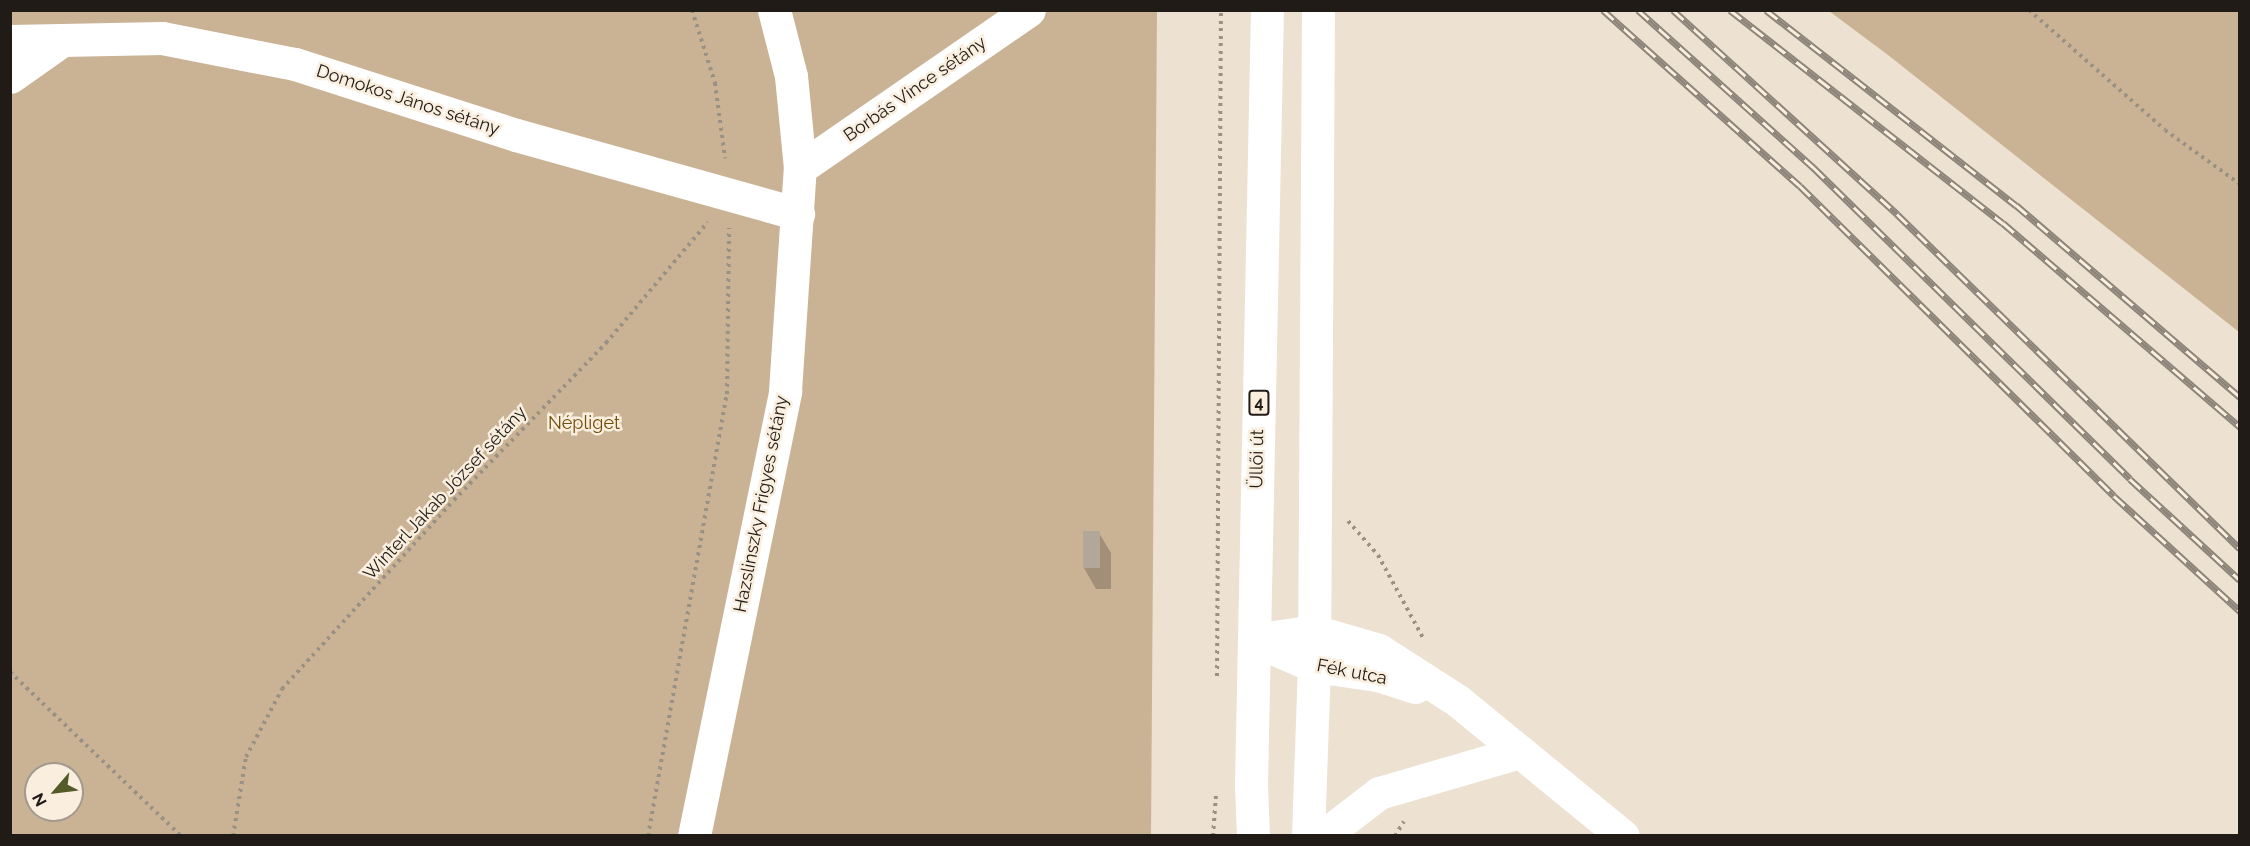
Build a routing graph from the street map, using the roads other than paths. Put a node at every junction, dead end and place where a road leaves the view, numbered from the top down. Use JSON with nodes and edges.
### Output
{"nodes":[{"id":1,"x":774,"y":10,"type":"edge"},
{"id":2,"x":1029,"y":10,"type":"edge"},
{"id":3,"x":1318,"y":10,"type":"edge"},
{"id":4,"x":1263,"y":14,"type":"edge"},
{"id":5,"x":10,"y":41,"type":"edge"},
{"id":6,"x":61,"y":41,"type":"junction"},
{"id":7,"x":10,"y":76,"type":"edge"},
{"id":8,"x":800,"y":168,"type":"junction"},
{"id":9,"x":798,"y":214,"type":"junction"},
{"id":10,"x":1314,"y":631,"type":"junction"},
{"id":11,"x":1254,"y":640,"type":"junction"},
{"id":12,"x":1314,"y":666,"type":"junction"},
{"id":13,"x":1458,"y":701,"type":"junction"},
{"id":14,"x":1520,"y":752,"type":"junction"},
{"id":15,"x":1251,"y":785,"type":"junction"},
{"id":16,"x":694,"y":836,"type":"edge"},
{"id":17,"x":1247,"y":836,"type":"edge"},
{"id":18,"x":1253,"y":836,"type":"edge"},
{"id":19,"x":1308,"y":836,"type":"edge"},
{"id":20,"x":1323,"y":836,"type":"edge"},
{"id":21,"x":1623,"y":836,"type":"edge"}],
"edges":[{"from":1,"to":8,"type":"main road","name":"Hazslinszky Frigyes sétány"},
{"from":2,"to":8,"type":"main road","name":"Borbás Vince sétány"},
{"from":3,"to":10,"type":"main road"},
{"from":4,"to":11,"type":"main road","name":"Üllői út","number":"4"},
{"from":5,"to":6,"type":"main road","name":"Domokos János sétány"},
{"from":6,"to":7,"type":"main road"},
{"from":6,"to":9,"type":"main road","name":"Domokos János sétány"},
{"from":8,"to":9,"type":"main road","name":"Hazslinszky Frigyes sétány"},
{"from":9,"to":16,"type":"main road","name":"Hazslinszky Frigyes sétány"},
{"from":10,"to":11,"type":"main road","name":"Fék utca"},
{"from":10,"to":12,"type":"main road"},
{"from":10,"to":13,"type":"main road","name":"Fék utca"},
{"from":11,"to":12,"type":"main road","name":"Fék utca"},
{"from":11,"to":15,"type":"main road","name":"Üllői út","number":"4"},
{"from":12,"to":13,"type":"main road","name":"Fék utca"},
{"from":12,"to":19,"type":"main road"},
{"from":13,"to":14,"type":"main road","name":"Fék utca"},
{"from":14,"to":20,"type":"main road"},
{"from":14,"to":21,"type":"main road","name":"Fék utca"},
{"from":15,"to":17,"type":"main road"},
{"from":15,"to":18,"type":"main road","name":"Üllői út"}]}
